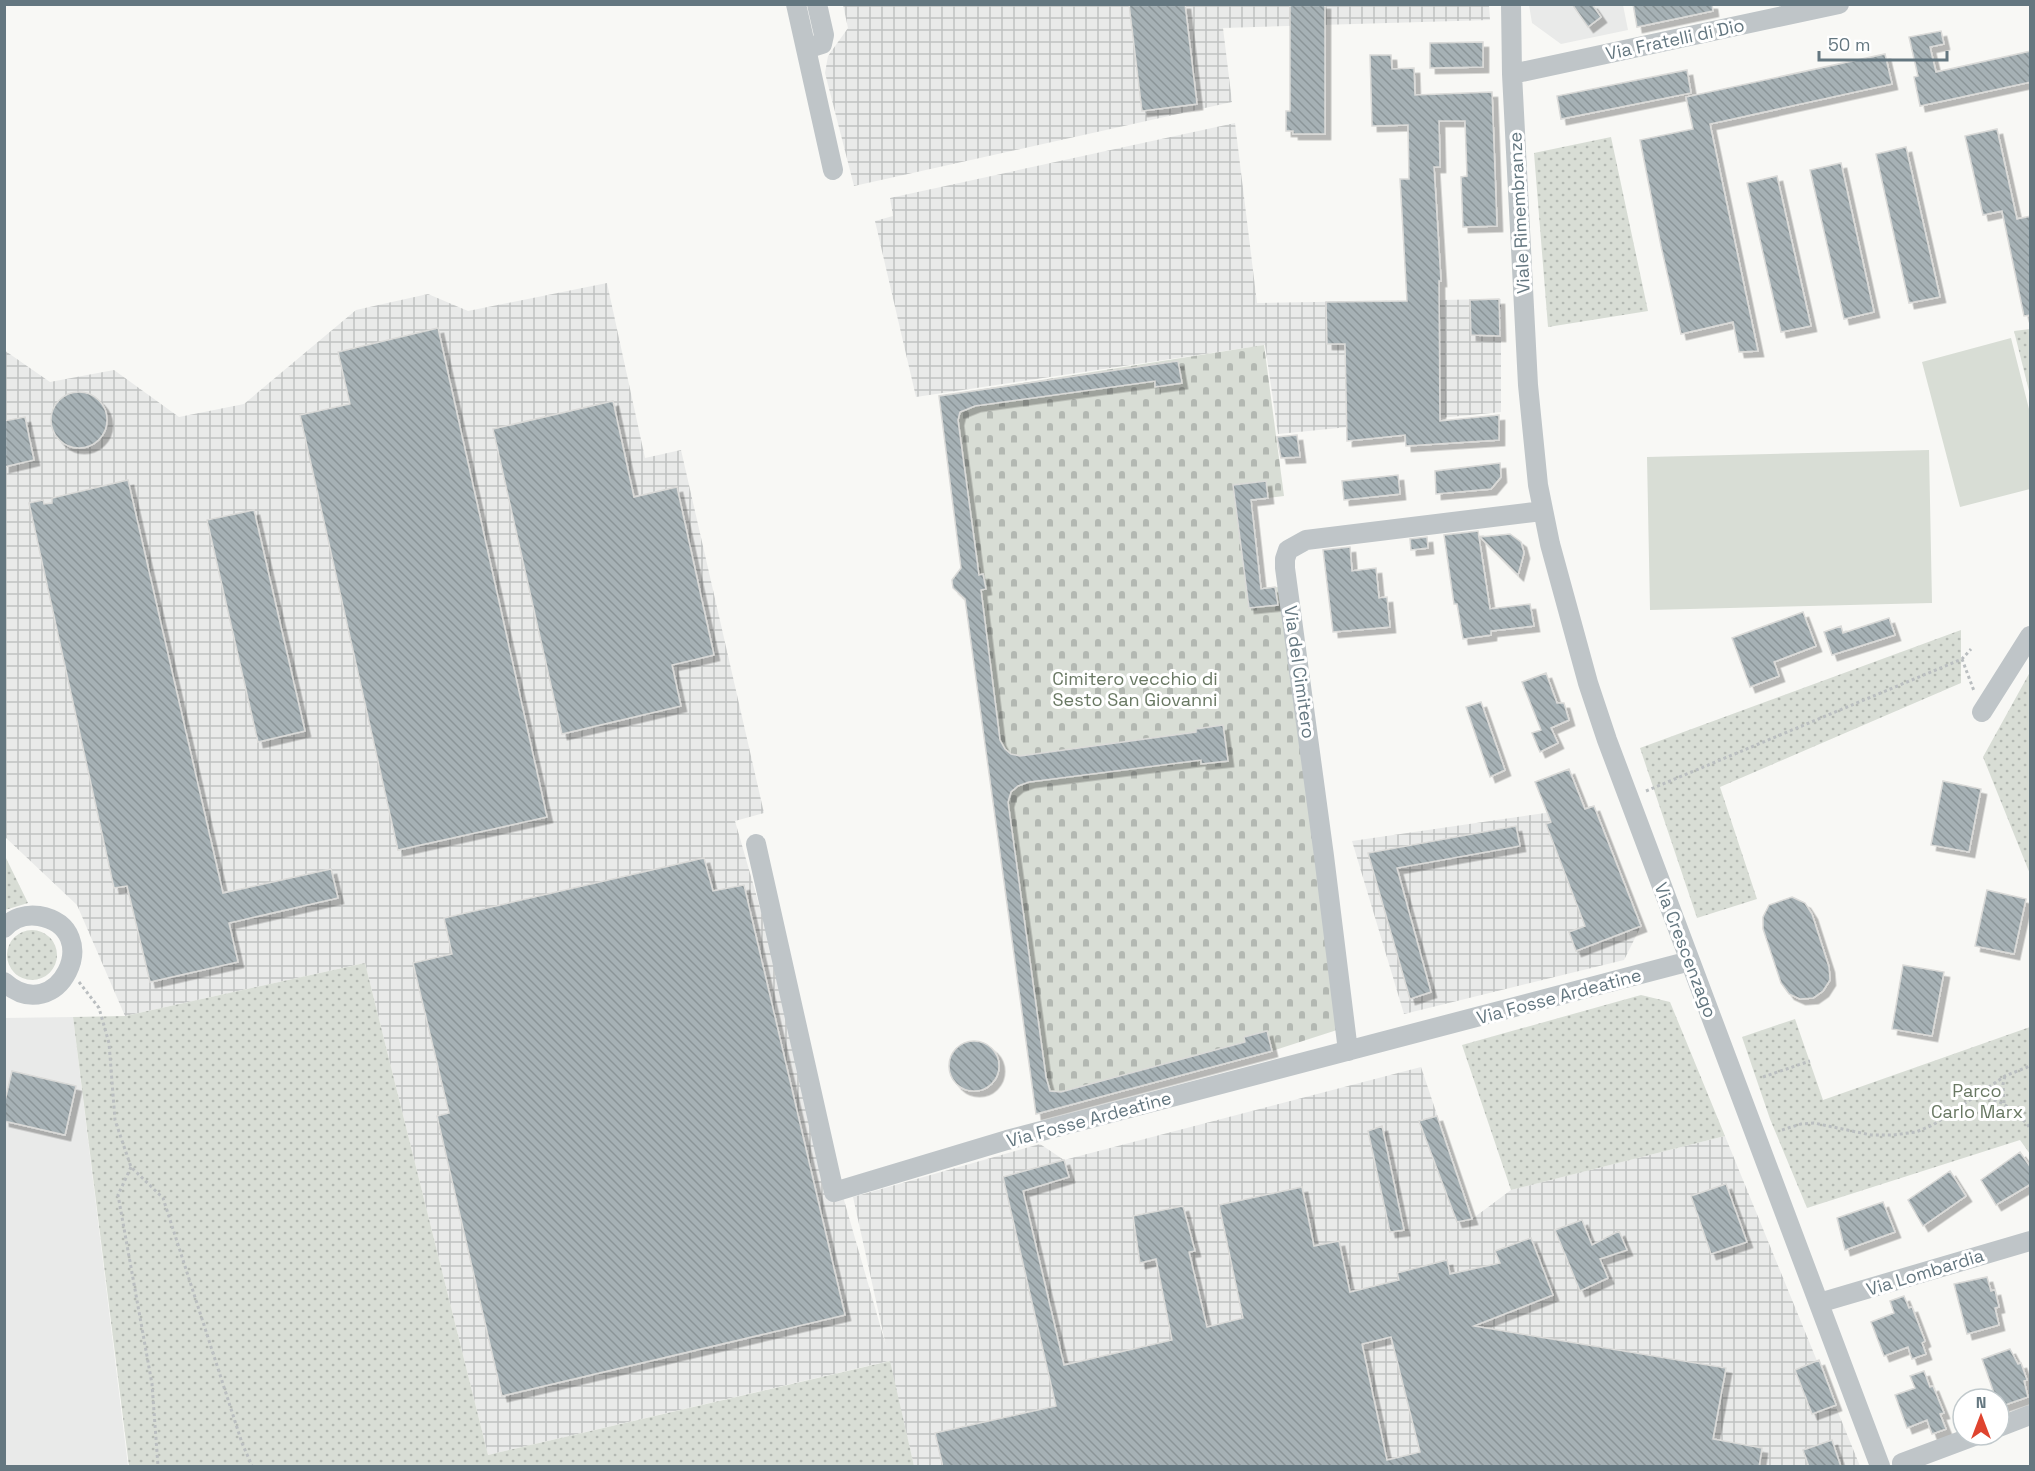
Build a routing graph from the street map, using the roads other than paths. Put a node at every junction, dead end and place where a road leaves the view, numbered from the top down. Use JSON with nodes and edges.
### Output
{"nodes":[{"id":1,"x":796,"y":4,"type":"edge"},
{"id":2,"x":817,"y":4,"type":"edge"},
{"id":3,"x":1510,"y":4,"type":"edge"},
{"id":4,"x":1839,"y":4,"type":"edge"},
{"id":5,"x":806,"y":49,"type":"junction"},
{"id":6,"x":1512,"y":74,"type":"junction"},
{"id":7,"x":834,"y":170,"type":"dead end"},
{"id":8,"x":1530,"y":422,"type":"joint"},
{"id":9,"x":1542,"y":511,"type":"junction"},
{"id":10,"x":2031,"y":636,"type":"edge"},
{"id":11,"x":1982,"y":712,"type":"road end"},
{"id":12,"x":756,"y":844,"type":"dead end"},
{"id":13,"x":4,"y":928,"type":"edge"},
{"id":14,"x":1690,"y":961,"type":"junction"},
{"id":15,"x":8,"y":988,"type":"edge"},
{"id":16,"x":1348,"y":1051,"type":"junction"},
{"id":17,"x":2031,"y":1240,"type":"edge"},
{"id":18,"x":1819,"y":1303,"type":"junction"},
{"id":19,"x":2031,"y":1415,"type":"edge"},
{"id":20,"x":2011,"y":1422,"type":"edge"},
{"id":21,"x":1951,"y":1445,"type":"edge"},
{"id":22,"x":1902,"y":1463,"type":"dead end"},
{"id":23,"x":1880,"y":1467,"type":"edge"}],
"edges":[{"from":1,"to":5,"type":"street"},
{"from":2,"to":5,"type":"street"},
{"from":3,"to":6,"type":"street","name":"Viale Rimembranze"},
{"from":4,"to":6,"type":"street","name":"Via Fratelli di Dio"},
{"from":5,"to":7,"type":"street"},
{"from":6,"to":8,"type":"street","name":"Viale Rimembranze"},
{"from":8,"to":9,"type":"street","name":"Via Crescenzago"},
{"from":9,"to":14,"type":"street","name":"Via Crescenzago"},
{"from":9,"to":16,"type":"street","name":"Via del Cimitero"},
{"from":10,"to":11,"type":"street"},
{"from":12,"to":16,"type":"street","name":"Via Fosse Ardeatine"},
{"from":13,"to":15,"type":"street"},
{"from":14,"to":16,"type":"street","name":"Via Fosse Ardeatine"},
{"from":14,"to":18,"type":"street","name":"Via Crescenzago"},
{"from":17,"to":18,"type":"street","name":"Via Lombardia"},
{"from":18,"to":23,"type":"street","name":"Via Crescenzago"},
{"from":19,"to":20,"type":"street"},
{"from":21,"to":22,"type":"street"}]}
